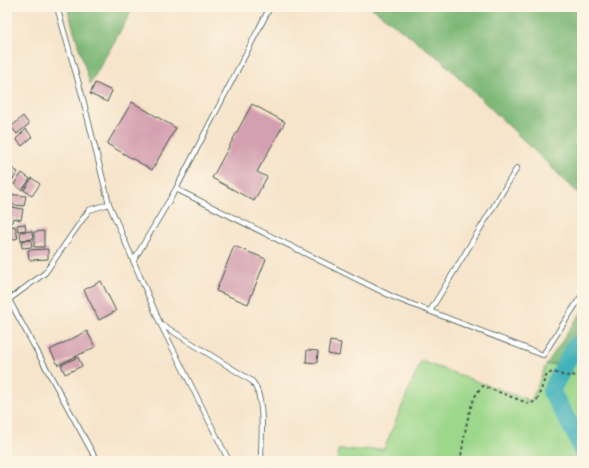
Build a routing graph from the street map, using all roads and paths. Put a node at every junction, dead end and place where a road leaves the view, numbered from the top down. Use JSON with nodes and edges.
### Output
{"nodes":[{"id":1,"x":57,"y":7,"type":"edge"},
{"id":2,"x":270,"y":7,"type":"edge"},
{"id":3,"x":516,"y":168,"type":"dead end"},
{"id":4,"x":176,"y":189,"type":"junction"},
{"id":5,"x":109,"y":204,"type":"junction"},
{"id":6,"x":134,"y":260,"type":"junction"},
{"id":7,"x":582,"y":295,"type":"edge"},
{"id":8,"x":8,"y":300,"type":"edge"},
{"id":9,"x":430,"y":311,"type":"junction"},
{"id":10,"x":160,"y":323,"type":"junction"},
{"id":11,"x":582,"y":375,"type":"edge"},
{"id":12,"x":97,"y":461,"type":"edge"},
{"id":13,"x":229,"y":461,"type":"edge"},
{"id":14,"x":261,"y":461,"type":"edge"},
{"id":15,"x":460,"y":461,"type":"edge"}],
"edges":[{"from":1,"to":5,"type":"lane"},
{"from":2,"to":4,"type":"lane"},
{"from":3,"to":9,"type":"lane"},
{"from":4,"to":6,"type":"lane"},
{"from":4,"to":9,"type":"lane"},
{"from":5,"to":6,"type":"lane"},
{"from":5,"to":8,"type":"lane"},
{"from":6,"to":10,"type":"lane"},
{"from":7,"to":9,"type":"lane"},
{"from":8,"to":12,"type":"lane"},
{"from":10,"to":13,"type":"lane"},
{"from":10,"to":14,"type":"lane"},
{"from":11,"to":15,"type":"path"}]}
